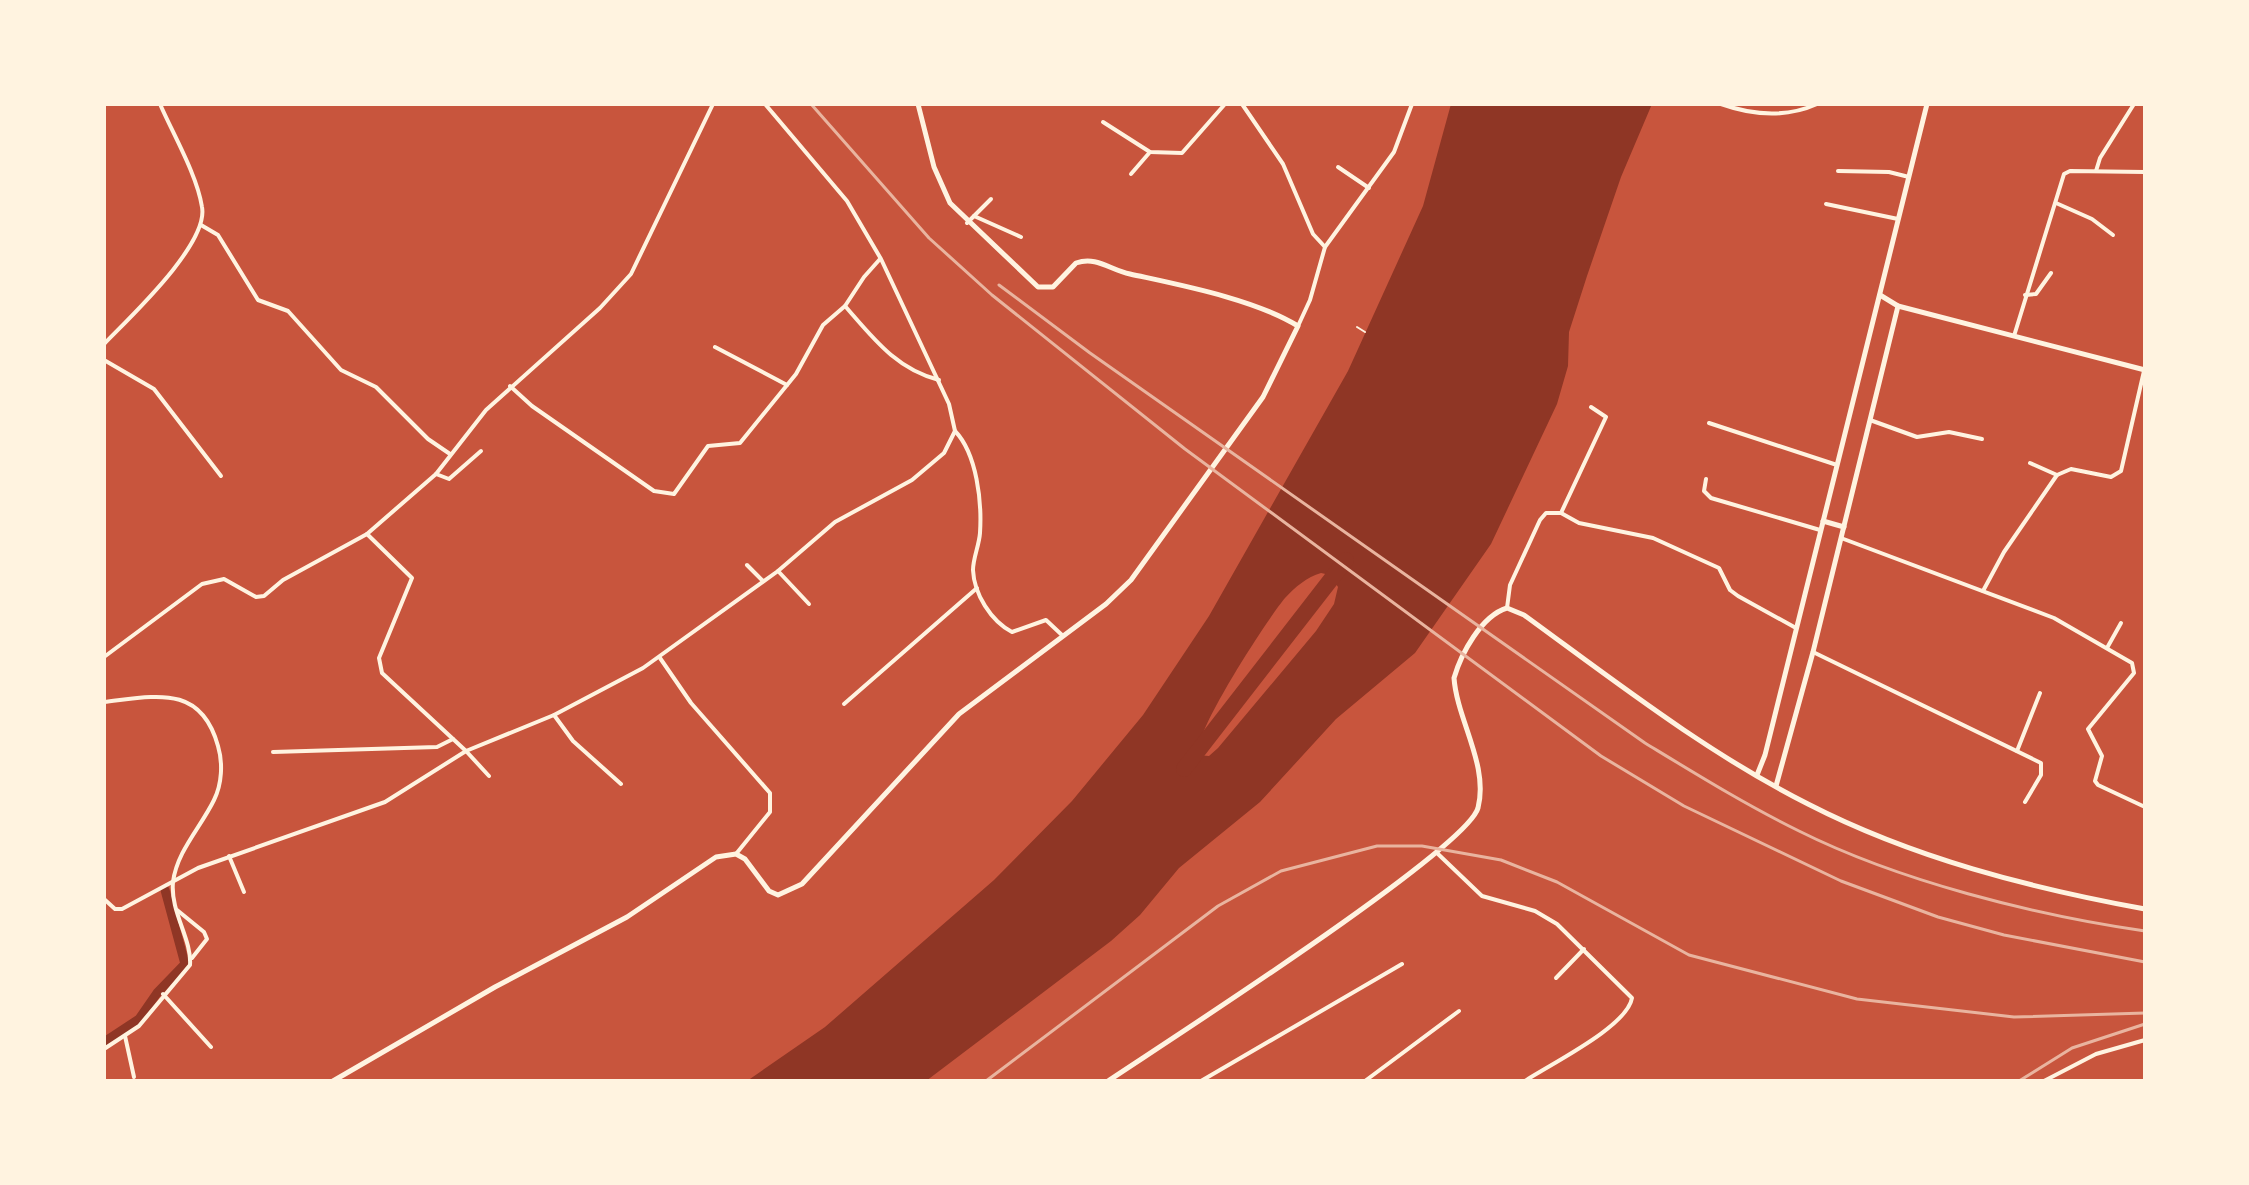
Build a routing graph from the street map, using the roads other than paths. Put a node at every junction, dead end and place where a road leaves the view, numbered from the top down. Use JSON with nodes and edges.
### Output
{"nodes":[{"id":1,"x":160,"y":104,"type":"edge"},
{"id":2,"x":713,"y":104,"type":"edge"},
{"id":3,"x":765,"y":104,"type":"edge"},
{"id":4,"x":918,"y":104,"type":"edge"},
{"id":5,"x":1225,"y":104,"type":"edge"},
{"id":6,"x":1242,"y":104,"type":"edge"},
{"id":7,"x":1412,"y":104,"type":"edge"},
{"id":8,"x":1721,"y":104,"type":"edge"},
{"id":9,"x":1817,"y":104,"type":"edge"},
{"id":10,"x":1927,"y":104,"type":"edge"},
{"id":11,"x":2134,"y":104,"type":"edge"},
{"id":12,"x":1103,"y":122,"type":"dead end"},
{"id":13,"x":1150,"y":152,"type":"junction"},
{"id":14,"x":1338,"y":167,"type":"dead end"},
{"id":15,"x":1838,"y":171,"type":"dead end"},
{"id":16,"x":2096,"y":171,"type":"junction"},
{"id":17,"x":2145,"y":172,"type":"edge"},
{"id":18,"x":1131,"y":174,"type":"dead end"},
{"id":19,"x":1909,"y":177,"type":"junction"},
{"id":20,"x":1369,"y":188,"type":"junction"},
{"id":21,"x":991,"y":199,"type":"dead end"},
{"id":22,"x":2055,"y":203,"type":"junction"},
{"id":23,"x":1826,"y":204,"type":"dead end"},
{"id":24,"x":974,"y":216,"type":"junction"},
{"id":25,"x":1898,"y":219,"type":"junction"},
{"id":26,"x":967,"y":223,"type":"junction"},
{"id":27,"x":201,"y":225,"type":"junction"},
{"id":28,"x":2113,"y":235,"type":"dead end"},
{"id":29,"x":1021,"y":237,"type":"dead end"},
{"id":30,"x":1325,"y":247,"type":"junction"},
{"id":31,"x":881,"y":259,"type":"junction"},
{"id":32,"x":2051,"y":273,"type":"dead end"},
{"id":33,"x":1880,"y":295,"type":"junction"},
{"id":34,"x":2025,"y":295,"type":"junction"},
{"id":35,"x":845,"y":306,"type":"junction"},
{"id":36,"x":1898,"y":306,"type":"junction"},
{"id":37,"x":1298,"y":326,"type":"junction"},
{"id":38,"x":2014,"y":336,"type":"junction"},
{"id":39,"x":104,"y":344,"type":"edge"},
{"id":40,"x":715,"y":347,"type":"dead end"},
{"id":41,"x":104,"y":360,"type":"edge"},
{"id":42,"x":2145,"y":370,"type":"edge"},
{"id":43,"x":940,"y":380,"type":"junction"},
{"id":44,"x":787,"y":385,"type":"junction"},
{"id":45,"x":510,"y":386,"type":"junction"},
{"id":46,"x":1591,"y":407,"type":"dead end"},
{"id":47,"x":1870,"y":420,"type":"junction"},
{"id":48,"x":1709,"y":423,"type":"dead end"},
{"id":49,"x":955,"y":431,"type":"junction"},
{"id":50,"x":1982,"y":439,"type":"dead end"},
{"id":51,"x":481,"y":451,"type":"dead end"},
{"id":52,"x":450,"y":454,"type":"junction"},
{"id":53,"x":2030,"y":463,"type":"dead end"},
{"id":54,"x":1837,"y":465,"type":"junction"},
{"id":55,"x":436,"y":474,"type":"junction"},
{"id":56,"x":2057,"y":475,"type":"junction"},
{"id":57,"x":221,"y":476,"type":"dead end"},
{"id":58,"x":1706,"y":479,"type":"dead end"},
{"id":59,"x":1561,"y":513,"type":"junction"},
{"id":60,"x":1823,"y":521,"type":"junction"},
{"id":61,"x":1844,"y":527,"type":"junction"},
{"id":62,"x":1820,"y":530,"type":"junction"},
{"id":63,"x":367,"y":534,"type":"junction"},
{"id":64,"x":1841,"y":538,"type":"junction"},
{"id":65,"x":747,"y":565,"type":"dead end"},
{"id":66,"x":778,"y":571,"type":"junction"},
{"id":67,"x":763,"y":581,"type":"junction"},
{"id":68,"x":977,"y":588,"type":"junction"},
{"id":69,"x":1983,"y":591,"type":"junction"},
{"id":70,"x":809,"y":604,"type":"dead end"},
{"id":71,"x":1507,"y":608,"type":"junction"},
{"id":72,"x":2121,"y":623,"type":"dead end"},
{"id":73,"x":1796,"y":628,"type":"junction"},
{"id":74,"x":1063,"y":636,"type":"junction"},
{"id":75,"x":2107,"y":648,"type":"junction"},
{"id":76,"x":1813,"y":652,"type":"junction"},
{"id":77,"x":104,"y":657,"type":"edge"},
{"id":78,"x":660,"y":658,"type":"junction"},
{"id":79,"x":2040,"y":693,"type":"dead end"},
{"id":80,"x":104,"y":702,"type":"edge"},
{"id":81,"x":844,"y":704,"type":"dead end"},
{"id":82,"x":554,"y":715,"type":"junction"},
{"id":83,"x":453,"y":739,"type":"junction"},
{"id":84,"x":466,"y":751,"type":"junction"},
{"id":85,"x":2017,"y":751,"type":"junction"},
{"id":86,"x":273,"y":752,"type":"dead end"},
{"id":87,"x":1757,"y":775,"type":"junction"},
{"id":88,"x":489,"y":776,"type":"dead end"},
{"id":89,"x":621,"y":784,"type":"dead end"},
{"id":90,"x":1776,"y":786,"type":"junction"},
{"id":91,"x":2025,"y":802,"type":"dead end"},
{"id":92,"x":2145,"y":807,"type":"edge"},
{"id":93,"x":1437,"y":853,"type":"junction"},
{"id":94,"x":736,"y":854,"type":"junction"},
{"id":95,"x":229,"y":856,"type":"junction"},
{"id":96,"x":173,"y":881,"type":"junction"},
{"id":97,"x":244,"y":892,"type":"dead end"},
{"id":98,"x":104,"y":899,"type":"edge"},
{"id":99,"x":175,"y":909,"type":"junction"},
{"id":100,"x":2145,"y":909,"type":"edge"},
{"id":101,"x":1584,"y":949,"type":"junction"},
{"id":102,"x":190,"y":960,"type":"junction"},
{"id":103,"x":1402,"y":964,"type":"dead end"},
{"id":104,"x":1556,"y":978,"type":"dead end"},
{"id":105,"x":163,"y":994,"type":"junction"},
{"id":106,"x":1459,"y":1011,"type":"dead end"},
{"id":107,"x":125,"y":1036,"type":"junction"},
{"id":108,"x":2145,"y":1040,"type":"edge"},
{"id":109,"x":211,"y":1047,"type":"dead end"},
{"id":110,"x":104,"y":1049,"type":"edge"},
{"id":111,"x":134,"y":1077,"type":"dead end"},
{"id":112,"x":333,"y":1081,"type":"edge"},
{"id":113,"x":1108,"y":1081,"type":"edge"},
{"id":114,"x":1201,"y":1081,"type":"edge"},
{"id":115,"x":1365,"y":1081,"type":"edge"},
{"id":116,"x":1525,"y":1081,"type":"edge"},
{"id":117,"x":2044,"y":1081,"type":"edge"}],
"edges":[{"from":1,"to":27,"type":"street"},
{"from":2,"to":45,"type":"street"},
{"from":3,"to":31,"type":"street"},
{"from":4,"to":26,"type":"street"},
{"from":5,"to":13,"type":"street"},
{"from":6,"to":30,"type":"street"},
{"from":7,"to":20,"type":"street"},
{"from":8,"to":9,"type":"street"},
{"from":10,"to":19,"type":"street"},
{"from":11,"to":16,"type":"street"},
{"from":12,"to":13,"type":"street"},
{"from":13,"to":18,"type":"street"},
{"from":14,"to":20,"type":"street"},
{"from":15,"to":19,"type":"street"},
{"from":16,"to":17,"type":"street"},
{"from":16,"to":22,"type":"street"},
{"from":19,"to":25,"type":"street"},
{"from":20,"to":30,"type":"street"},
{"from":21,"to":24,"type":"street"},
{"from":22,"to":28,"type":"street"},
{"from":22,"to":34,"type":"street"},
{"from":23,"to":25,"type":"street"},
{"from":24,"to":26,"type":"street"},
{"from":24,"to":29,"type":"street"},
{"from":25,"to":33,"type":"street"},
{"from":26,"to":37,"type":"street"},
{"from":27,"to":39,"type":"street"},
{"from":27,"to":52,"type":"street"},
{"from":30,"to":37,"type":"street"},
{"from":31,"to":35,"type":"street"},
{"from":31,"to":43,"type":"street"},
{"from":32,"to":34,"type":"street"},
{"from":33,"to":36,"type":"street"},
{"from":33,"to":54,"type":"street"},
{"from":34,"to":38,"type":"street"},
{"from":35,"to":43,"type":"street"},
{"from":35,"to":44,"type":"street"},
{"from":36,"to":38,"type":"street"},
{"from":36,"to":47,"type":"street"},
{"from":37,"to":74,"type":"street"},
{"from":38,"to":42,"type":"street"},
{"from":40,"to":44,"type":"street"},
{"from":41,"to":57,"type":"street"},
{"from":42,"to":56,"type":"street"},
{"from":43,"to":49,"type":"street"},
{"from":44,"to":45,"type":"street"},
{"from":45,"to":52,"type":"street"},
{"from":46,"to":59,"type":"street"},
{"from":47,"to":50,"type":"street"},
{"from":47,"to":61,"type":"street"},
{"from":48,"to":54,"type":"street"},
{"from":49,"to":66,"type":"street"},
{"from":49,"to":68,"type":"street"},
{"from":51,"to":55,"type":"street"},
{"from":52,"to":55,"type":"street"},
{"from":53,"to":56,"type":"street"},
{"from":54,"to":60,"type":"street"},
{"from":55,"to":63,"type":"street"},
{"from":56,"to":69,"type":"street"},
{"from":58,"to":62,"type":"street"},
{"from":59,"to":71,"type":"street"},
{"from":59,"to":73,"type":"street"},
{"from":60,"to":61,"type":"street"},
{"from":60,"to":62,"type":"street"},
{"from":61,"to":64,"type":"street"},
{"from":62,"to":73,"type":"street"},
{"from":63,"to":77,"type":"street"},
{"from":63,"to":83,"type":"street"},
{"from":64,"to":69,"type":"street"},
{"from":64,"to":76,"type":"street"},
{"from":65,"to":67,"type":"street"},
{"from":66,"to":67,"type":"street"},
{"from":66,"to":70,"type":"street"},
{"from":67,"to":78,"type":"street"},
{"from":68,"to":74,"type":"street"},
{"from":68,"to":81,"type":"street"},
{"from":69,"to":75,"type":"street"},
{"from":71,"to":87,"type":"street"},
{"from":71,"to":93,"type":"street"},
{"from":72,"to":75,"type":"street"},
{"from":73,"to":87,"type":"street"},
{"from":74,"to":94,"type":"street"},
{"from":75,"to":92,"type":"street"},
{"from":76,"to":85,"type":"street"},
{"from":76,"to":90,"type":"street"},
{"from":78,"to":82,"type":"street"},
{"from":78,"to":94,"type":"street"},
{"from":79,"to":85,"type":"street"},
{"from":80,"to":96,"type":"street"},
{"from":82,"to":84,"type":"street"},
{"from":82,"to":89,"type":"street"},
{"from":83,"to":84,"type":"street"},
{"from":83,"to":86,"type":"street"},
{"from":84,"to":88,"type":"street"},
{"from":84,"to":95,"type":"street"},
{"from":85,"to":91,"type":"street"},
{"from":87,"to":90,"type":"street"},
{"from":90,"to":100,"type":"street"},
{"from":93,"to":101,"type":"street"},
{"from":93,"to":113,"type":"street"},
{"from":94,"to":112,"type":"street"},
{"from":95,"to":96,"type":"street"},
{"from":95,"to":97,"type":"street"},
{"from":96,"to":98,"type":"street"},
{"from":96,"to":99,"type":"street"},
{"from":99,"to":102,"type":"street"},
{"from":99,"to":102,"type":"street"},
{"from":101,"to":104,"type":"street"},
{"from":101,"to":116,"type":"street"},
{"from":102,"to":105,"type":"street"},
{"from":103,"to":114,"type":"street"},
{"from":105,"to":107,"type":"street"},
{"from":105,"to":109,"type":"street"},
{"from":106,"to":115,"type":"street"},
{"from":107,"to":110,"type":"street"},
{"from":107,"to":111,"type":"street"},
{"from":108,"to":117,"type":"street"}]}
